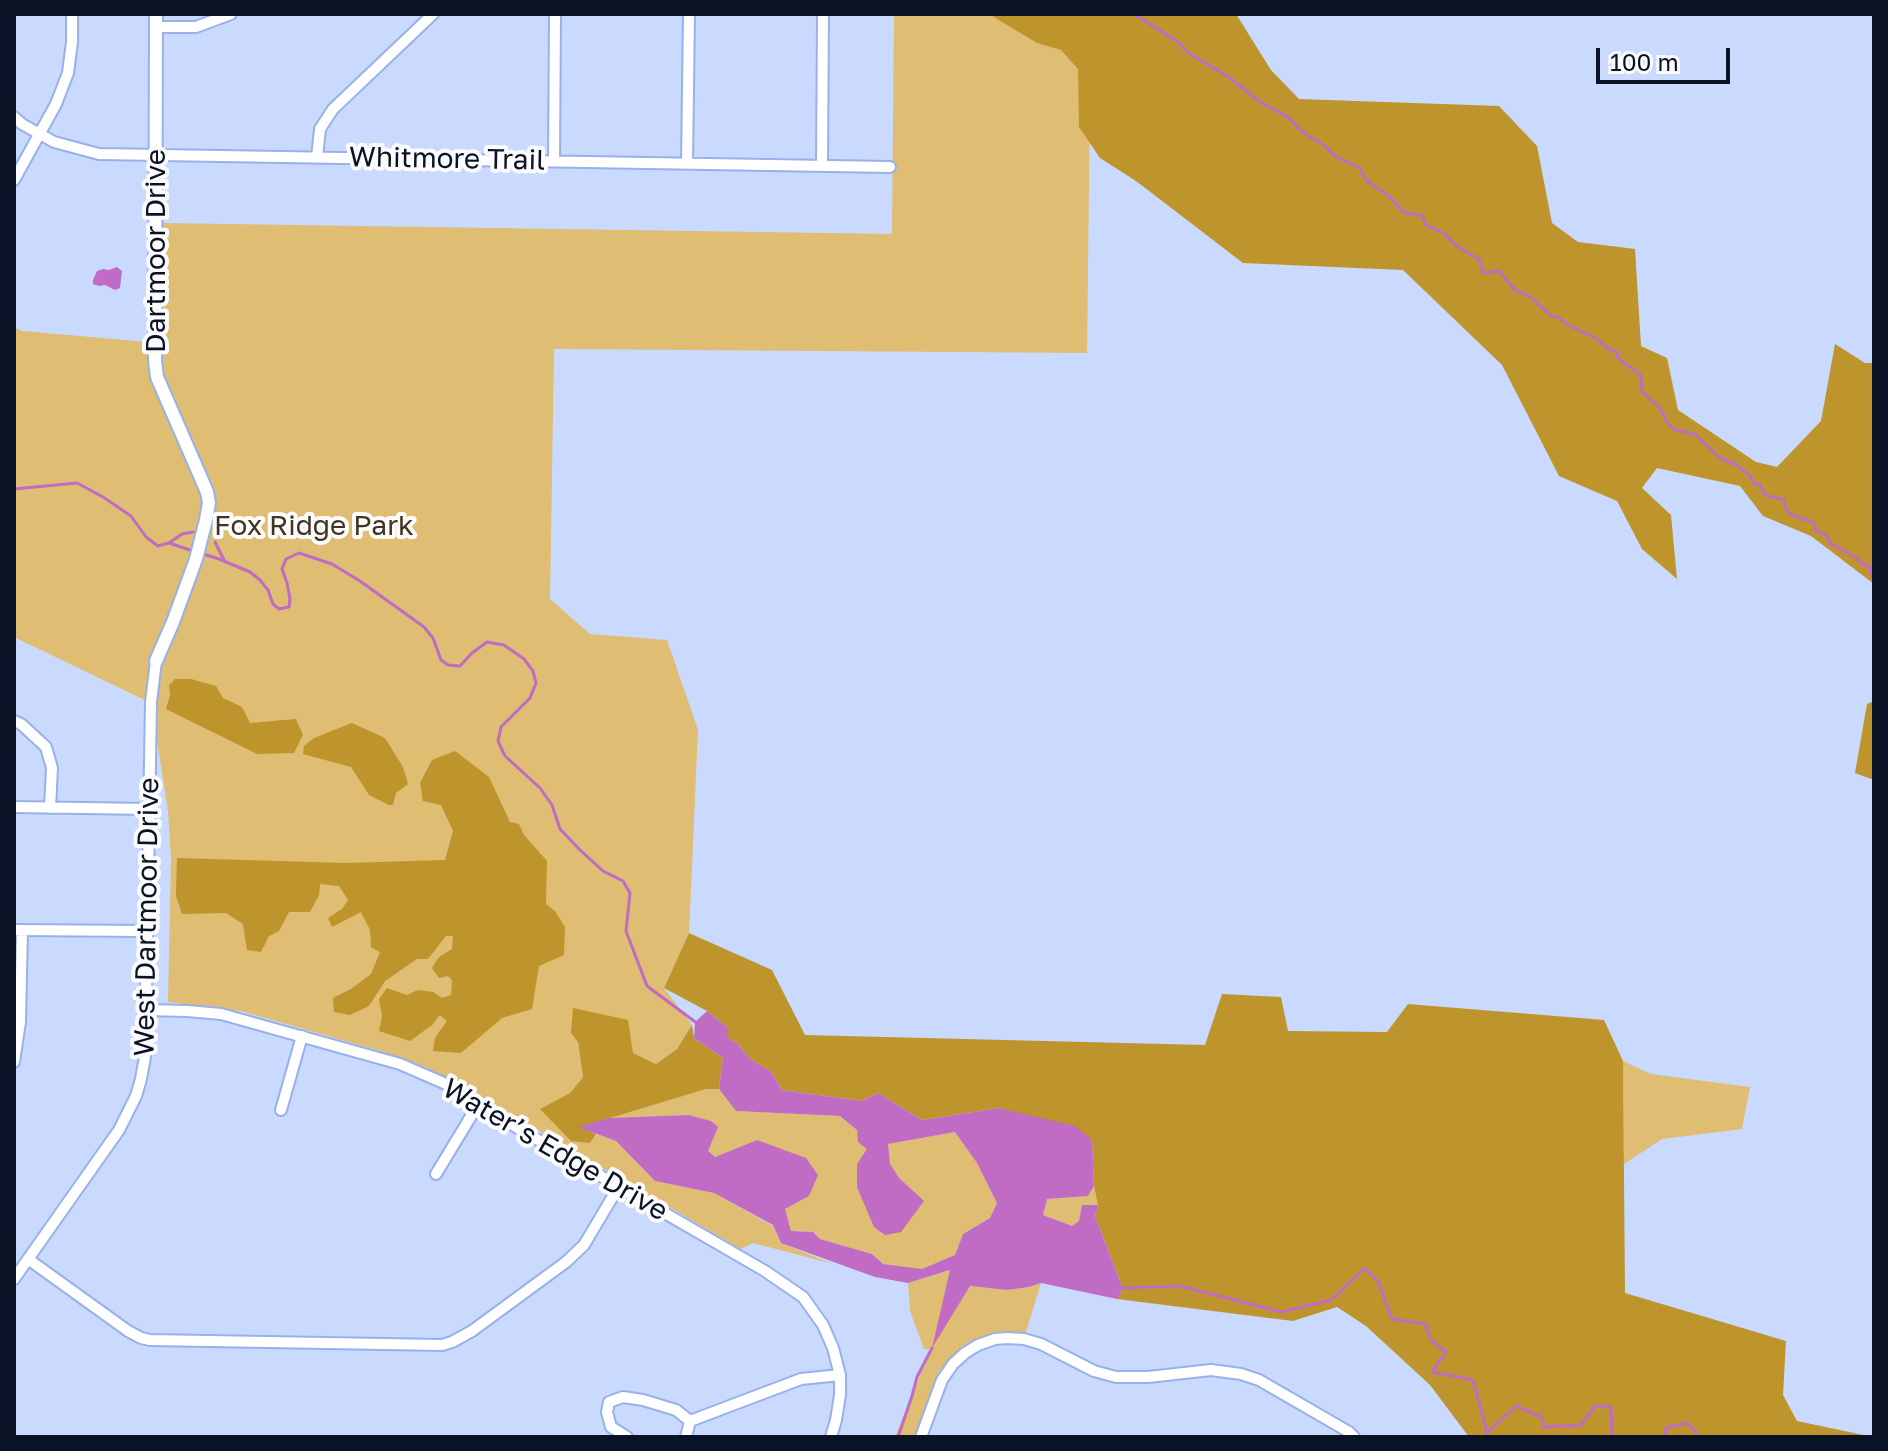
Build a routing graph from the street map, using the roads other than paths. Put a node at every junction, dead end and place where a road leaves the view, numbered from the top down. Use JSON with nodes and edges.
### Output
{"nodes":[{"id":1,"x":72,"y":14,"type":"edge"},
{"id":2,"x":231,"y":14,"type":"edge"},
{"id":3,"x":433,"y":14,"type":"edge"},
{"id":4,"x":555,"y":14,"type":"edge"},
{"id":5,"x":689,"y":14,"type":"edge"},
{"id":6,"x":823,"y":14,"type":"edge"},
{"id":7,"x":156,"y":20,"type":"edge"},
{"id":8,"x":14,"y":117,"type":"edge"},
{"id":9,"x":38,"y":134,"type":"junction"},
{"id":10,"x":155,"y":155,"type":"junction"},
{"id":11,"x":317,"y":157,"type":"junction"},
{"id":12,"x":554,"y":161,"type":"junction"},
{"id":13,"x":687,"y":163,"type":"junction"},
{"id":14,"x":822,"y":165,"type":"junction"},
{"id":15,"x":890,"y":167,"type":"dead end"},
{"id":16,"x":14,"y":180,"type":"edge"},
{"id":17,"x":156,"y":661,"type":"joint"},
{"id":18,"x":14,"y":721,"type":"edge"},
{"id":19,"x":14,"y":807,"type":"edge"},
{"id":20,"x":50,"y":808,"type":"junction"},
{"id":21,"x":150,"y":809,"type":"junction"},
{"id":22,"x":18,"y":930,"type":"edge"},
{"id":23,"x":146,"y":931,"type":"junction"},
{"id":24,"x":146,"y":1010,"type":"junction"},
{"id":25,"x":302,"y":1036,"type":"junction"},
{"id":26,"x":14,"y":1062,"type":"edge"},
{"id":27,"x":479,"y":1103,"type":"junction"},
{"id":28,"x":281,"y":1110,"type":"dead end"},
{"id":29,"x":436,"y":1174,"type":"dead end"},
{"id":30,"x":619,"y":1186,"type":"junction"},
{"id":31,"x":28,"y":1259,"type":"junction"},
{"id":32,"x":14,"y":1279,"type":"edge"},
{"id":33,"x":840,"y":1375,"type":"junction"},
{"id":34,"x":690,"y":1421,"type":"junction"},
{"id":35,"x":627,"y":1437,"type":"edge"},
{"id":36,"x":686,"y":1437,"type":"edge"},
{"id":37,"x":831,"y":1437,"type":"edge"},
{"id":38,"x":921,"y":1437,"type":"edge"},
{"id":39,"x":1354,"y":1437,"type":"edge"}],
"edges":[{"from":1,"to":9,"type":"street"},
{"from":2,"to":7,"type":"street"},
{"from":3,"to":11,"type":"street"},
{"from":4,"to":12,"type":"street"},
{"from":5,"to":13,"type":"street"},
{"from":6,"to":14,"type":"street"},
{"from":7,"to":10,"type":"street","name":"Dartmoor Drive"},
{"from":8,"to":9,"type":"street","name":"Whitmore Trail"},
{"from":9,"to":10,"type":"street","name":"Whitmore Trail"},
{"from":9,"to":16,"type":"street"},
{"from":10,"to":11,"type":"street","name":"Whitmore Trail"},
{"from":10,"to":17,"type":"street","name":"Dartmoor Drive"},
{"from":11,"to":12,"type":"street","name":"Whitmore Trail"},
{"from":12,"to":13,"type":"street","name":"Whitmore Trail"},
{"from":13,"to":14,"type":"street","name":"Whitmore Trail"},
{"from":14,"to":15,"type":"street","name":"Whitmore Trail"},
{"from":17,"to":21,"type":"street","name":"West Dartmoor Drive"},
{"from":18,"to":20,"type":"street"},
{"from":19,"to":20,"type":"street"},
{"from":20,"to":21,"type":"street"},
{"from":21,"to":23,"type":"street","name":"West Dartmoor Drive"},
{"from":22,"to":23,"type":"street"},
{"from":22,"to":26,"type":"street"},
{"from":23,"to":24,"type":"street","name":"West Dartmoor Drive"},
{"from":24,"to":25,"type":"street","name":"Water’s Edge Drive"},
{"from":24,"to":31,"type":"street","name":"West Dartmoor Drive"},
{"from":25,"to":27,"type":"street","name":"Water’s Edge Drive"},
{"from":25,"to":28,"type":"street"},
{"from":27,"to":29,"type":"street"},
{"from":27,"to":30,"type":"street","name":"Water’s Edge Drive"},
{"from":30,"to":31,"type":"street"},
{"from":30,"to":33,"type":"street","name":"Water’s Edge Drive"},
{"from":31,"to":32,"type":"street","name":"West Dartmoor Drive"},
{"from":33,"to":34,"type":"street"},
{"from":33,"to":37,"type":"street","name":"Water’s Edge Drive"},
{"from":34,"to":35,"type":"street"},
{"from":34,"to":36,"type":"street"},
{"from":38,"to":39,"type":"street"}]}
